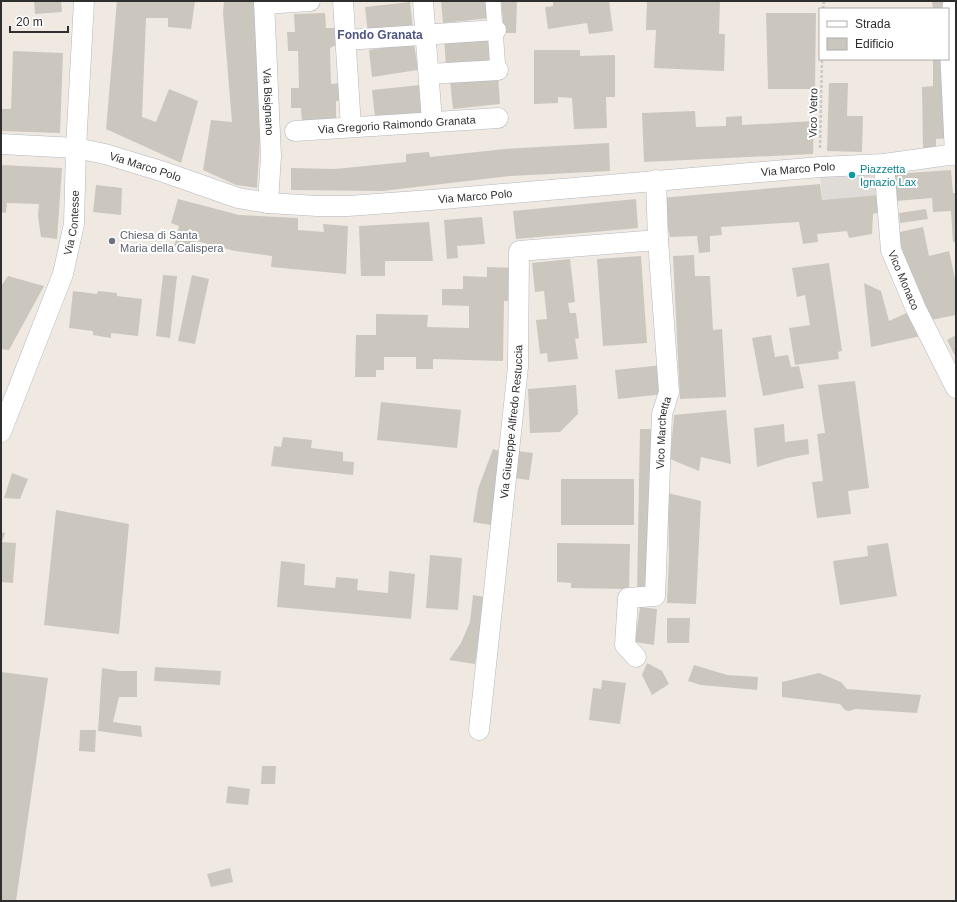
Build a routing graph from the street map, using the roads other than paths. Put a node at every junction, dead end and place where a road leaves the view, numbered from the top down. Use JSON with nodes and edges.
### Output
{"nodes":[{"id":1,"x":84,"y":1,"type":"edge"},
{"id":2,"x":310,"y":1,"type":"edge"},
{"id":3,"x":343,"y":1,"type":"edge"},
{"id":4,"x":423,"y":1,"type":"edge"},
{"id":5,"x":494,"y":1,"type":"edge"},
{"id":6,"x":953,"y":1,"type":"edge"},
{"id":7,"x":264,"y":2,"type":"edge"},
{"id":8,"x":496,"y":30,"type":"junction"},
{"id":9,"x":426,"y":35,"type":"junction"},
{"id":10,"x":346,"y":40,"type":"junction"},
{"id":11,"x":498,"y":70,"type":"joint"},
{"id":12,"x":429,"y":74,"type":"junction"},
{"id":13,"x":498,"y":118,"type":"dead end"},
{"id":14,"x":432,"y":122,"type":"junction"},
{"id":15,"x":351,"y":127,"type":"junction"},
{"id":16,"x":295,"y":131,"type":"dead end"},
{"id":17,"x":1,"y":144,"type":"edge"},
{"id":18,"x":76,"y":148,"type":"junction"},
{"id":19,"x":956,"y":154,"type":"edge"},
{"id":20,"x":884,"y":164,"type":"junction"},
{"id":21,"x":656,"y":180,"type":"junction"},
{"id":22,"x":268,"y":203,"type":"junction"},
{"id":23,"x":658,"y":240,"type":"junction"},
{"id":24,"x":10,"y":386,"type":"edge"},
{"id":25,"x":956,"y":388,"type":"edge"},
{"id":26,"x":1,"y":432,"type":"edge"},
{"id":27,"x":636,"y":656,"type":"dead end"},
{"id":28,"x":479,"y":730,"type":"dead end"}],
"edges":[{"from":1,"to":18,"type":"street","name":"Via Contesse"},
{"from":2,"to":7,"type":"street"},
{"from":3,"to":10,"type":"street"},
{"from":4,"to":9,"type":"street"},
{"from":5,"to":8,"type":"street"},
{"from":6,"to":19,"type":"street"},
{"from":7,"to":22,"type":"street","name":"Via Bisignano"},
{"from":8,"to":9,"type":"street"},
{"from":8,"to":11,"type":"street"},
{"from":9,"to":10,"type":"street"},
{"from":9,"to":12,"type":"street"},
{"from":10,"to":15,"type":"street"},
{"from":11,"to":12,"type":"street"},
{"from":12,"to":14,"type":"street"},
{"from":13,"to":14,"type":"street","name":"Via Gregorio Raimondo Granata"},
{"from":14,"to":15,"type":"street","name":"Via Gregorio Raimondo Granata"},
{"from":15,"to":16,"type":"street","name":"Via Gregorio Raimondo Granata"},
{"from":17,"to":18,"type":"street","name":"Via Marco Polo"},
{"from":18,"to":22,"type":"street","name":"Via Marco Polo"},
{"from":18,"to":24,"type":"street","name":"Via Contesse"},
{"from":19,"to":20,"type":"street","name":"Via Marco Polo"},
{"from":20,"to":21,"type":"street","name":"Via Marco Polo"},
{"from":20,"to":25,"type":"street","name":"Vico Monaco"},
{"from":21,"to":22,"type":"street","name":"Via Marco Polo"},
{"from":21,"to":23,"type":"street","name":"Vico Marchetta"},
{"from":23,"to":27,"type":"street","name":"Vico Marchetta"},
{"from":23,"to":28,"type":"street","name":"Via Giuseppe Alfredo Restuccia"},
{"from":24,"to":26,"type":"street","name":"Via Contesse"}]}
